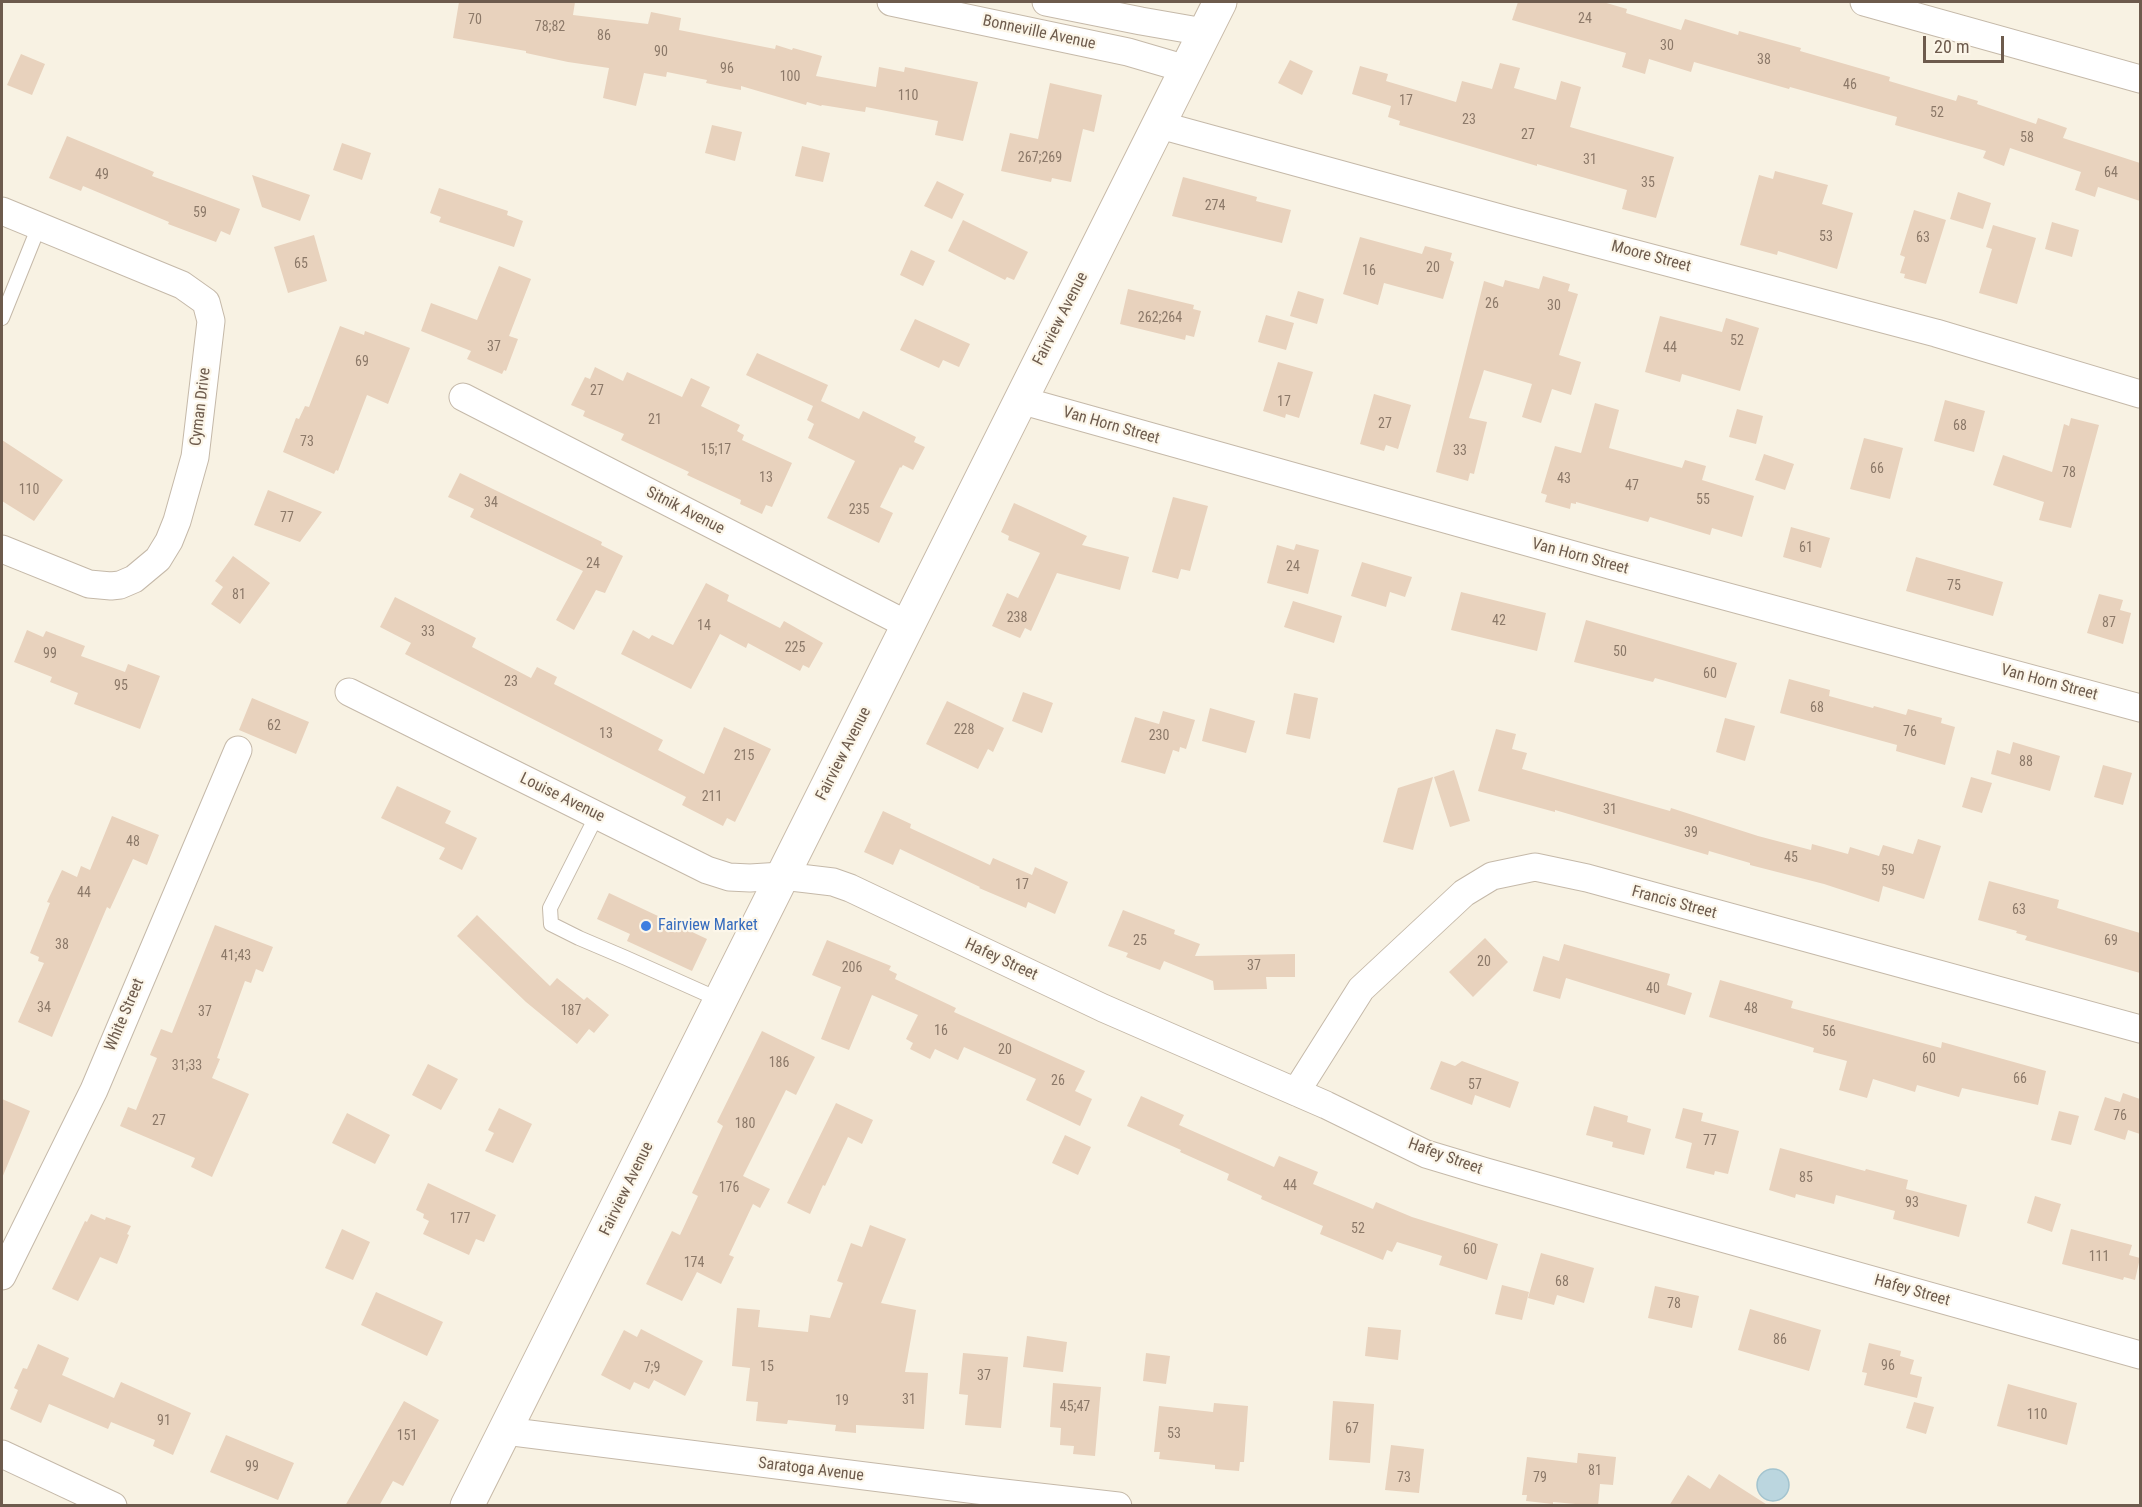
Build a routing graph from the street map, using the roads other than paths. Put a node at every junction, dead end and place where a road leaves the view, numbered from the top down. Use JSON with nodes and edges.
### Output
{"nodes":[{"id":1,"x":891,"y":2,"type":"edge"},
{"id":2,"x":1046,"y":2,"type":"edge"},
{"id":3,"x":1220,"y":2,"type":"edge"},
{"id":4,"x":1864,"y":2,"type":"edge"},
{"id":5,"x":1204,"y":32,"type":"junction"},
{"id":6,"x":1186,"y":69,"type":"junction"},
{"id":7,"x":2140,"y":80,"type":"edge"},
{"id":8,"x":1160,"y":125,"type":"junction"},
{"id":9,"x":2,"y":211,"type":"edge"},
{"id":10,"x":39,"y":226,"type":"junction"},
{"id":11,"x":2,"y":318,"type":"edge"},
{"id":12,"x":2140,"y":394,"type":"edge"},
{"id":13,"x":463,"y":397,"type":"dead end"},
{"id":14,"x":1020,"y":400,"type":"junction"},
{"id":15,"x":2,"y":549,"type":"edge"},
{"id":16,"x":908,"y":625,"type":"junction"},
{"id":17,"x":350,"y":692,"type":"dead end"},
{"id":18,"x":2140,"y":708,"type":"edge"},
{"id":19,"x":238,"y":750,"type":"dead end"},
{"id":20,"x":597,"y":815,"type":"junction"},
{"id":21,"x":782,"y":876,"type":"junction"},
{"id":22,"x":720,"y":1000,"type":"junction"},
{"id":23,"x":2140,"y":1029,"type":"edge"},
{"id":24,"x":1296,"y":1092,"type":"junction"},
{"id":25,"x":2,"y":1276,"type":"edge"},
{"id":26,"x":2140,"y":1354,"type":"edge"},
{"id":27,"x":505,"y":1431,"type":"junction"},
{"id":28,"x":2,"y":1454,"type":"edge"},
{"id":29,"x":113,"y":1506,"type":"edge"},
{"id":30,"x":467,"y":1506,"type":"edge"},
{"id":31,"x":1118,"y":1506,"type":"edge"}],
"edges":[{"from":1,"to":6,"type":"street","name":"Bonneville Avenue"},
{"from":2,"to":5,"type":"street","name":"Bonneville Avenue"},
{"from":3,"to":5,"type":"main road","name":"Fairview Avenue"},
{"from":4,"to":7,"type":"street"},
{"from":5,"to":6,"type":"main road","name":"Fairview Avenue"},
{"from":6,"to":8,"type":"main road","name":"Fairview Avenue"},
{"from":8,"to":12,"type":"street","name":"Moore Street"},
{"from":8,"to":14,"type":"main road","name":"Fairview Avenue"},
{"from":9,"to":10,"type":"street","name":"Cyman Drive"},
{"from":10,"to":11,"type":"lane"},
{"from":10,"to":15,"type":"street","name":"Cyman Drive"},
{"from":13,"to":16,"type":"street","name":"Sitnik Avenue"},
{"from":14,"to":16,"type":"main road","name":"Fairview Avenue"},
{"from":14,"to":18,"type":"street","name":"Van Horn Street"},
{"from":16,"to":21,"type":"main road","name":"Fairview Avenue"},
{"from":17,"to":20,"type":"street","name":"Louise Avenue"},
{"from":19,"to":25,"type":"street","name":"White Street"},
{"from":20,"to":21,"type":"street","name":"Louise Avenue"},
{"from":20,"to":22,"type":"lane"},
{"from":21,"to":22,"type":"main road","name":"Fairview Avenue"},
{"from":21,"to":24,"type":"street","name":"Hafey Street"},
{"from":22,"to":27,"type":"main road","name":"Fairview Avenue"},
{"from":23,"to":24,"type":"street","name":"Francis Street"},
{"from":24,"to":26,"type":"street","name":"Hafey Street"},
{"from":27,"to":30,"type":"main road","name":"Fairview Avenue"},
{"from":27,"to":31,"type":"street","name":"Saratoga Avenue"},
{"from":28,"to":29,"type":"street"}]}
